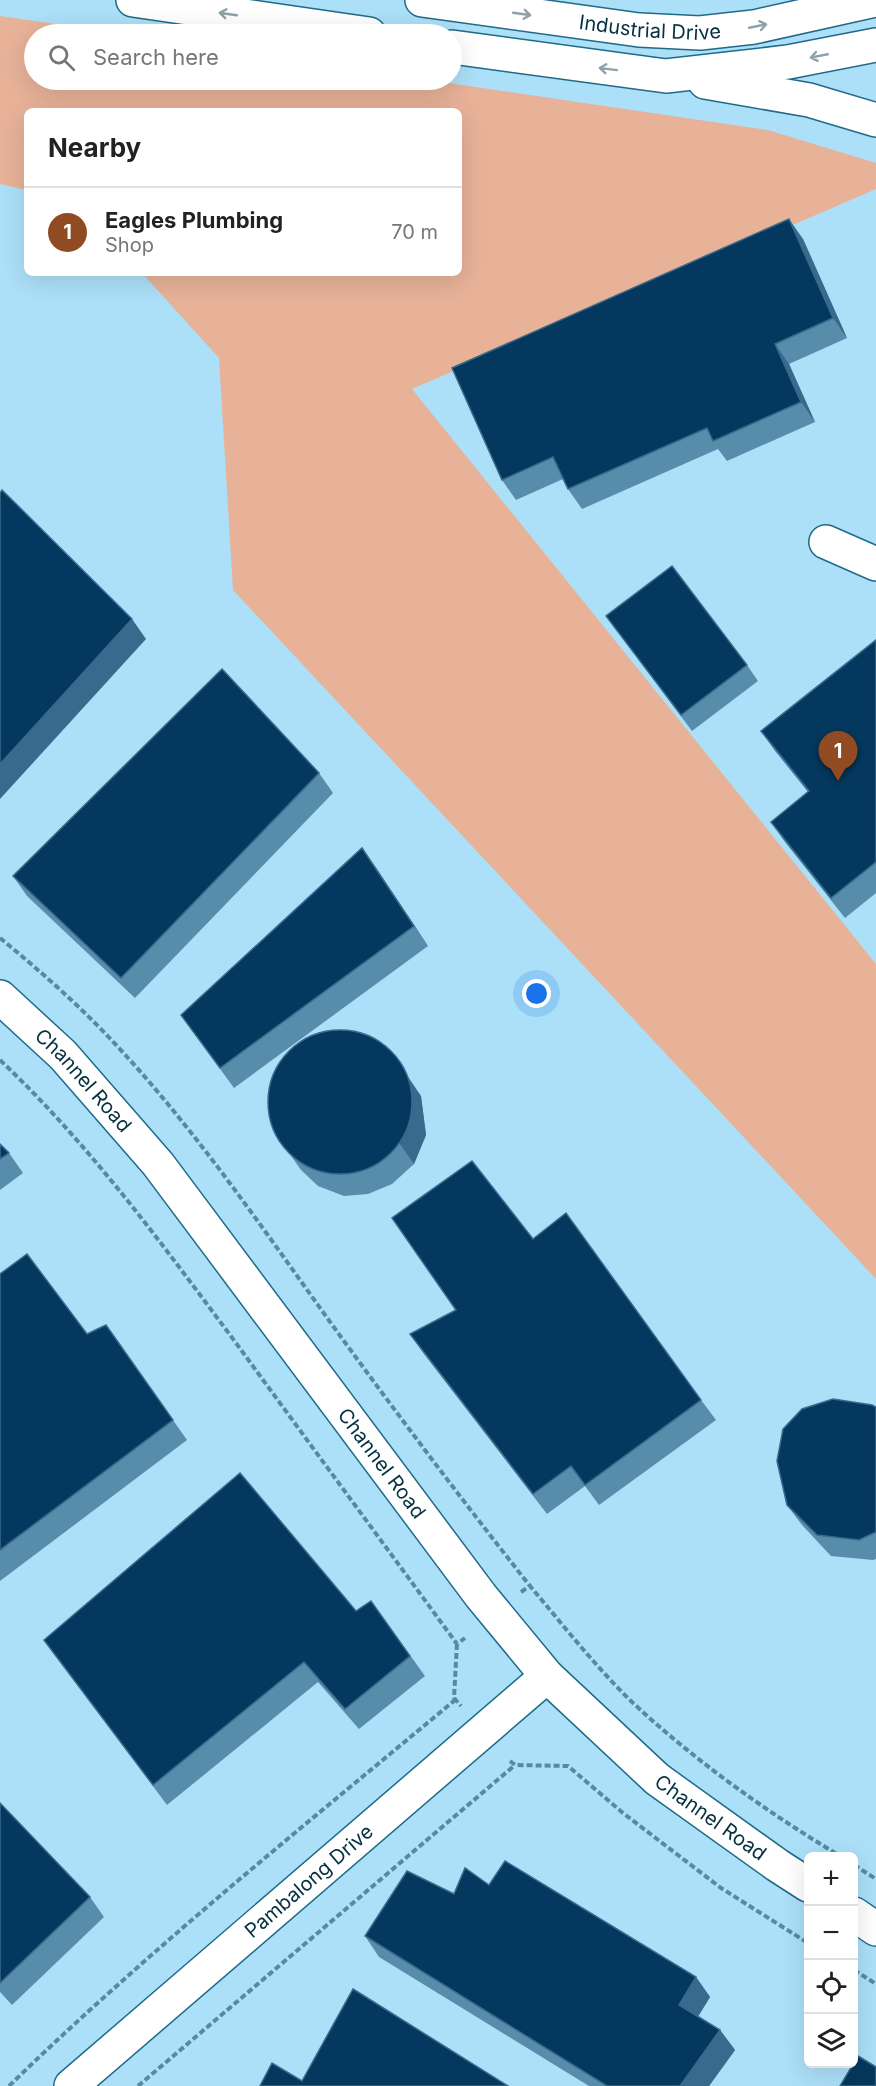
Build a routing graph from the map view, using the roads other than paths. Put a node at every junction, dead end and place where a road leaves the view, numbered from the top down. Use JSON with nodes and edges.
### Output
{"nodes":[{"id":1,"x":134,"y":0,"type":"edge"},
{"id":2,"x":422,"y":0,"type":"edge"},
{"id":3,"x":874,"y":3,"type":"edge"},
{"id":4,"x":300,"y":24,"type":"edge"},
{"id":5,"x":876,"y":45,"type":"edge"},
{"id":6,"x":462,"y":48,"type":"edge"},
{"id":7,"x":666,"y":76,"type":"junction"},
{"id":8,"x":876,"y":120,"type":"edge"},
{"id":9,"x":826,"y":543,"type":"dead end"},
{"id":10,"x":876,"y":564,"type":"edge"},
{"id":11,"x":0,"y":997,"type":"edge"},
{"id":12,"x":547,"y":1676,"type":"junction"},
{"id":13,"x":804,"y":1883,"type":"edge"},
{"id":14,"x":858,"y":1917,"type":"edge"},
{"id":15,"x":876,"y":1929,"type":"edge"},
{"id":16,"x":71,"y":2086,"type":"edge"}],
"edges":[{"from":4,"to":1,"type":"main road","one_way":true},
{"from":2,"to":3,"type":"main road","name":"Industrial Drive","one_way":true},
{"from":5,"to":7,"type":"main road","name":"Industrial Drive","one_way":true},
{"from":7,"to":6,"type":"main road","name":"Industrial Drive","one_way":true},
{"from":7,"to":8,"type":"main road"},
{"from":9,"to":10,"type":"main road"},
{"from":11,"to":12,"type":"main road","name":"Channel Road"},
{"from":12,"to":13,"type":"main road","name":"Channel Road"},
{"from":12,"to":16,"type":"main road","name":"Pambalong Drive"},
{"from":14,"to":15,"type":"main road"}]}
